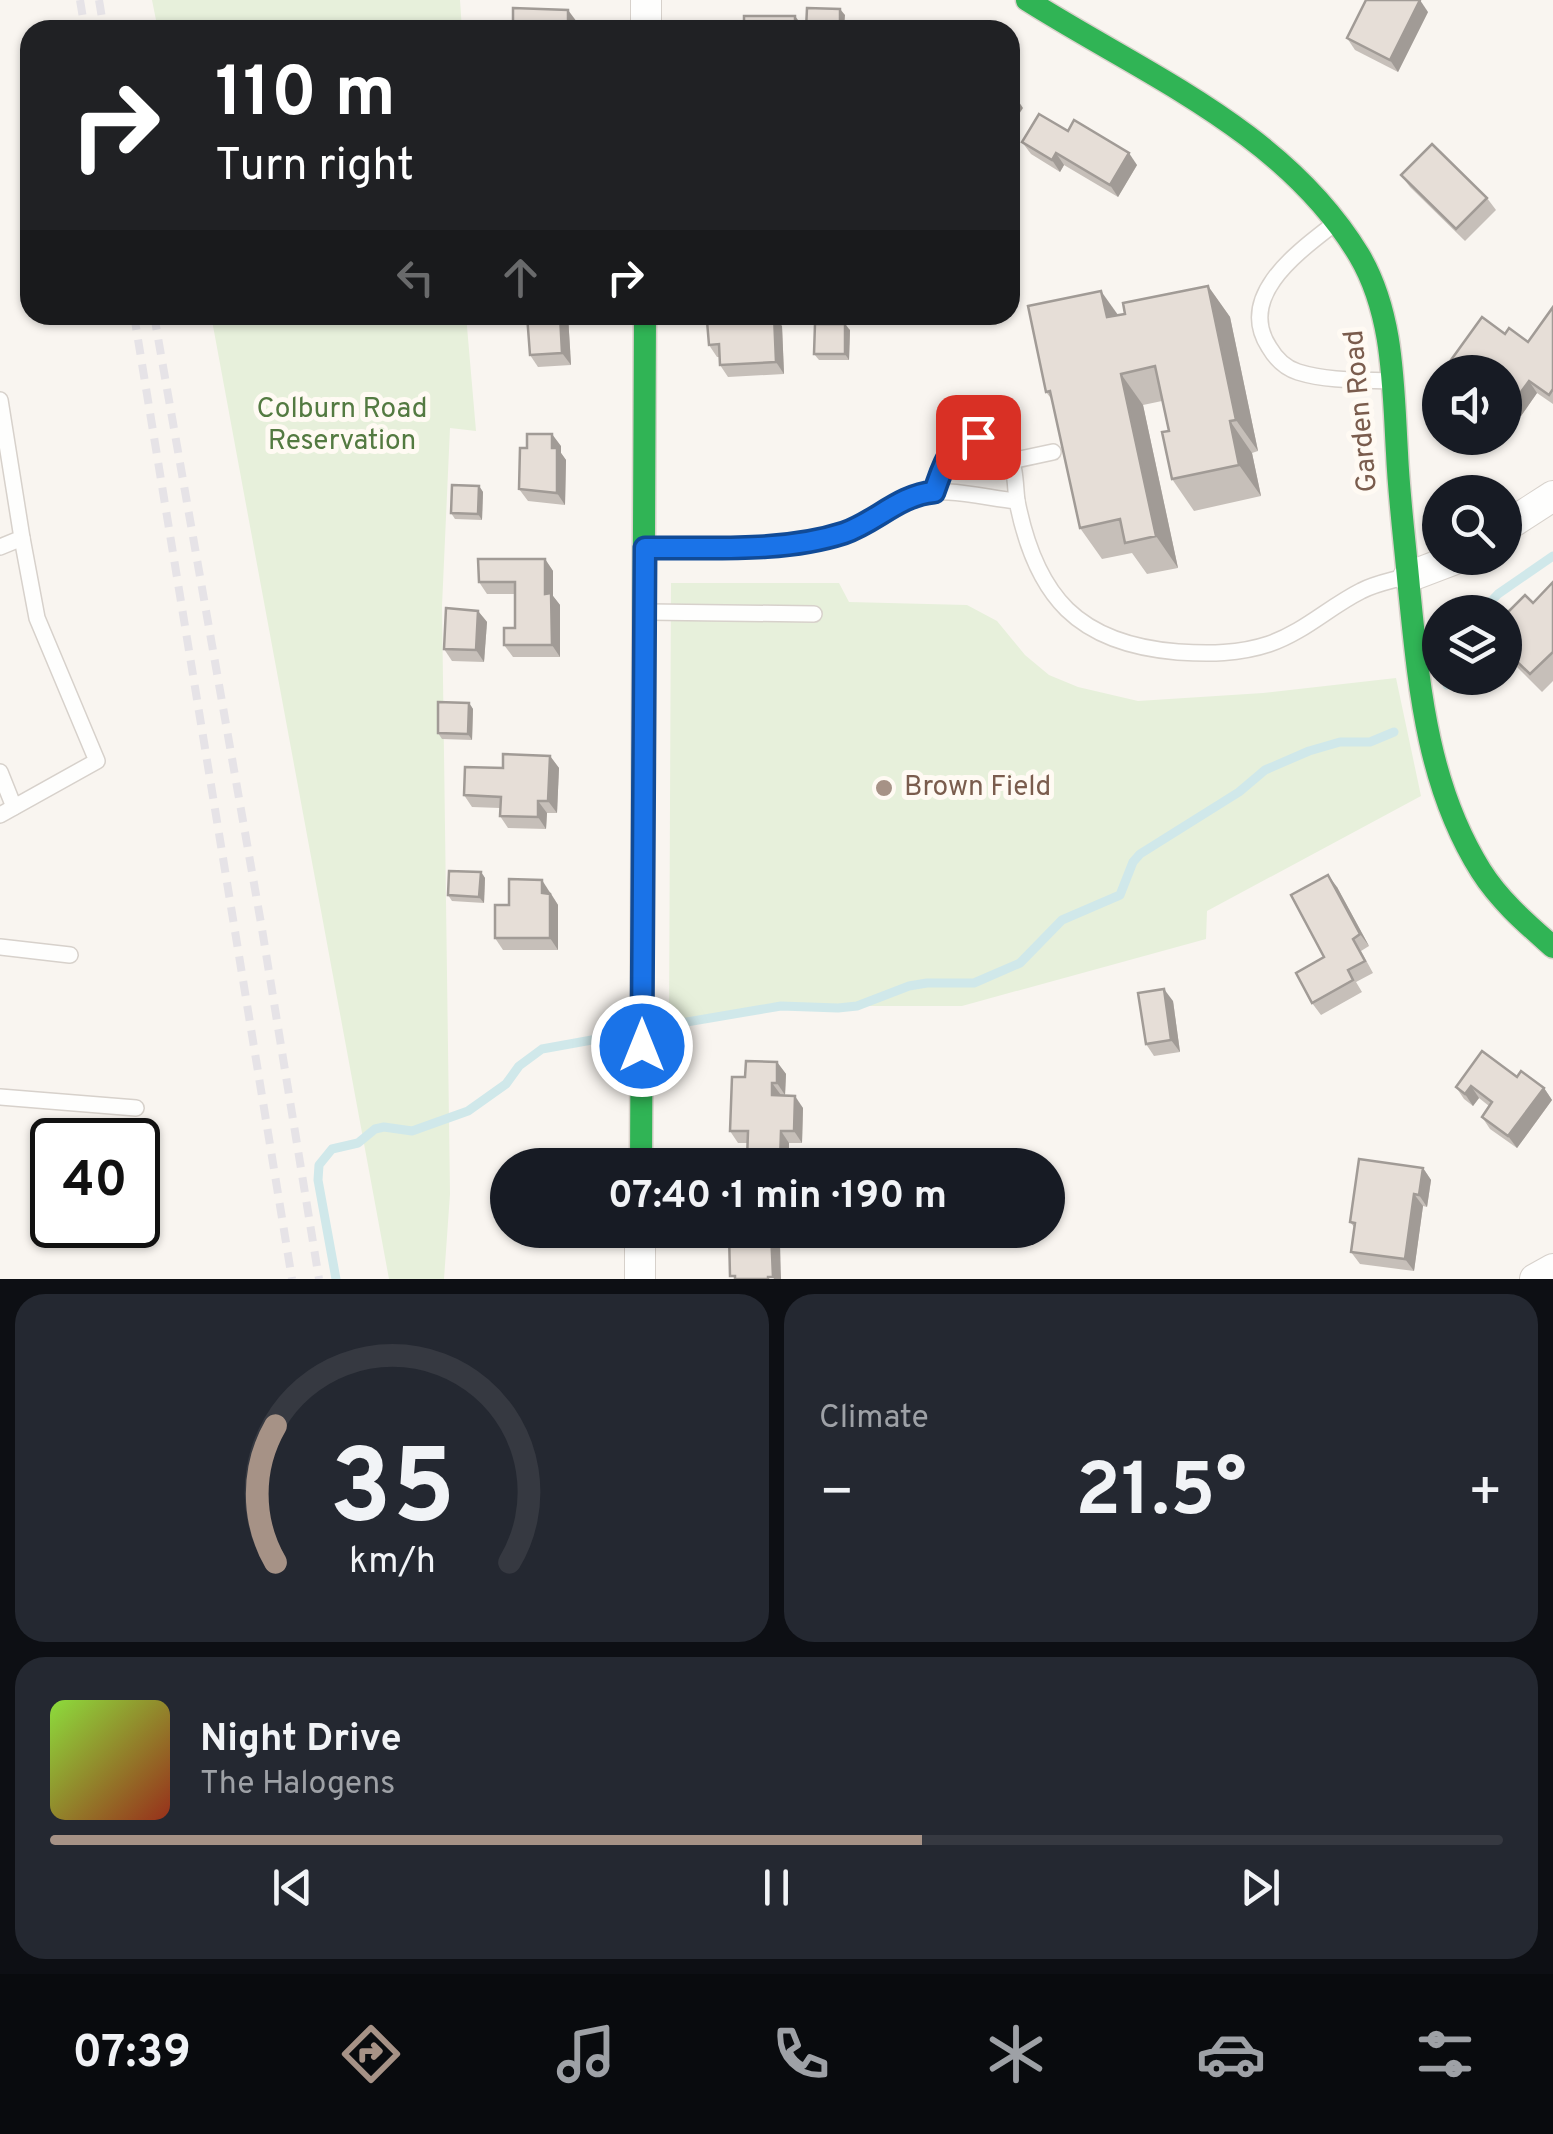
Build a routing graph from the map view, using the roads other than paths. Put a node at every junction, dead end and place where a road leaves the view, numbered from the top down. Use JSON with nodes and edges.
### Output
{"nodes":[{"id":1,"x":1027,"y":0,"type":"edge"},
{"id":2,"x":1337,"y":222,"type":"junction"},
{"id":3,"x":646,"y":325,"type":"edge"},
{"id":4,"x":1394,"y":382,"type":"junction"},
{"id":5,"x":0,"y":400,"type":"edge"},
{"id":6,"x":1053,"y":452,"type":"edge"},
{"id":7,"x":1011,"y":460,"type":"junction"},
{"id":8,"x":934,"y":492,"type":"junction"},
{"id":9,"x":1553,"y":496,"type":"edge"},
{"id":10,"x":1018,"y":501,"type":"junction"},
{"id":11,"x":1522,"y":516,"type":"edge"},
{"id":12,"x":22,"y":538,"type":"junction"},
{"id":13,"x":0,"y":547,"type":"edge"},
{"id":14,"x":645,"y":548,"type":"junction"},
{"id":15,"x":1422,"y":571,"type":"edge"},
{"id":16,"x":1408,"y":576,"type":"junction"},
{"id":17,"x":644,"y":612,"type":"junction"},
{"id":18,"x":814,"y":614,"type":"dead end"},
{"id":19,"x":0,"y":772,"type":"edge"},
{"id":20,"x":7,"y":811,"type":"edge"},
{"id":21,"x":0,"y":947,"type":"edge"},
{"id":22,"x":1553,"y":947,"type":"edge"},
{"id":23,"x":70,"y":956,"type":"dead end"},
{"id":24,"x":0,"y":1097,"type":"edge"},
{"id":25,"x":136,"y":1108,"type":"dead end"},
{"id":26,"x":641,"y":1148,"type":"edge"},
{"id":27,"x":640,"y":1248,"type":"edge"},
{"id":28,"x":1553,"y":1268,"type":"edge"},
{"id":29,"x":640,"y":1279,"type":"edge"},
{"id":30,"x":1534,"y":1279,"type":"edge"}],
"edges":[{"from":1,"to":2,"type":"street","name":"Garden Road"},
{"from":2,"to":4,"type":"street","name":"Garden Road"},
{"from":2,"to":4,"type":"lane"},
{"from":3,"to":14,"type":"street"},
{"from":4,"to":16,"type":"street","name":"Garden Road"},
{"from":5,"to":12,"type":"lane"},
{"from":6,"to":7,"type":"lane"},
{"from":7,"to":8,"type":"lane"},
{"from":7,"to":10,"type":"lane"},
{"from":8,"to":10,"type":"lane"},
{"from":8,"to":14,"type":"lane"},
{"from":9,"to":11,"type":"street"},
{"from":10,"to":16,"type":"lane"},
{"from":12,"to":13,"type":"lane"},
{"from":12,"to":20,"type":"lane"},
{"from":14,"to":17,"type":"street"},
{"from":15,"to":16,"type":"street"},
{"from":16,"to":22,"type":"street","name":"Garden Road"},
{"from":17,"to":18,"type":"lane"},
{"from":17,"to":26,"type":"street"},
{"from":19,"to":20,"type":"lane"},
{"from":21,"to":23,"type":"lane"},
{"from":24,"to":25,"type":"lane"},
{"from":27,"to":29,"type":"street"},
{"from":28,"to":30,"type":"street"}]}
